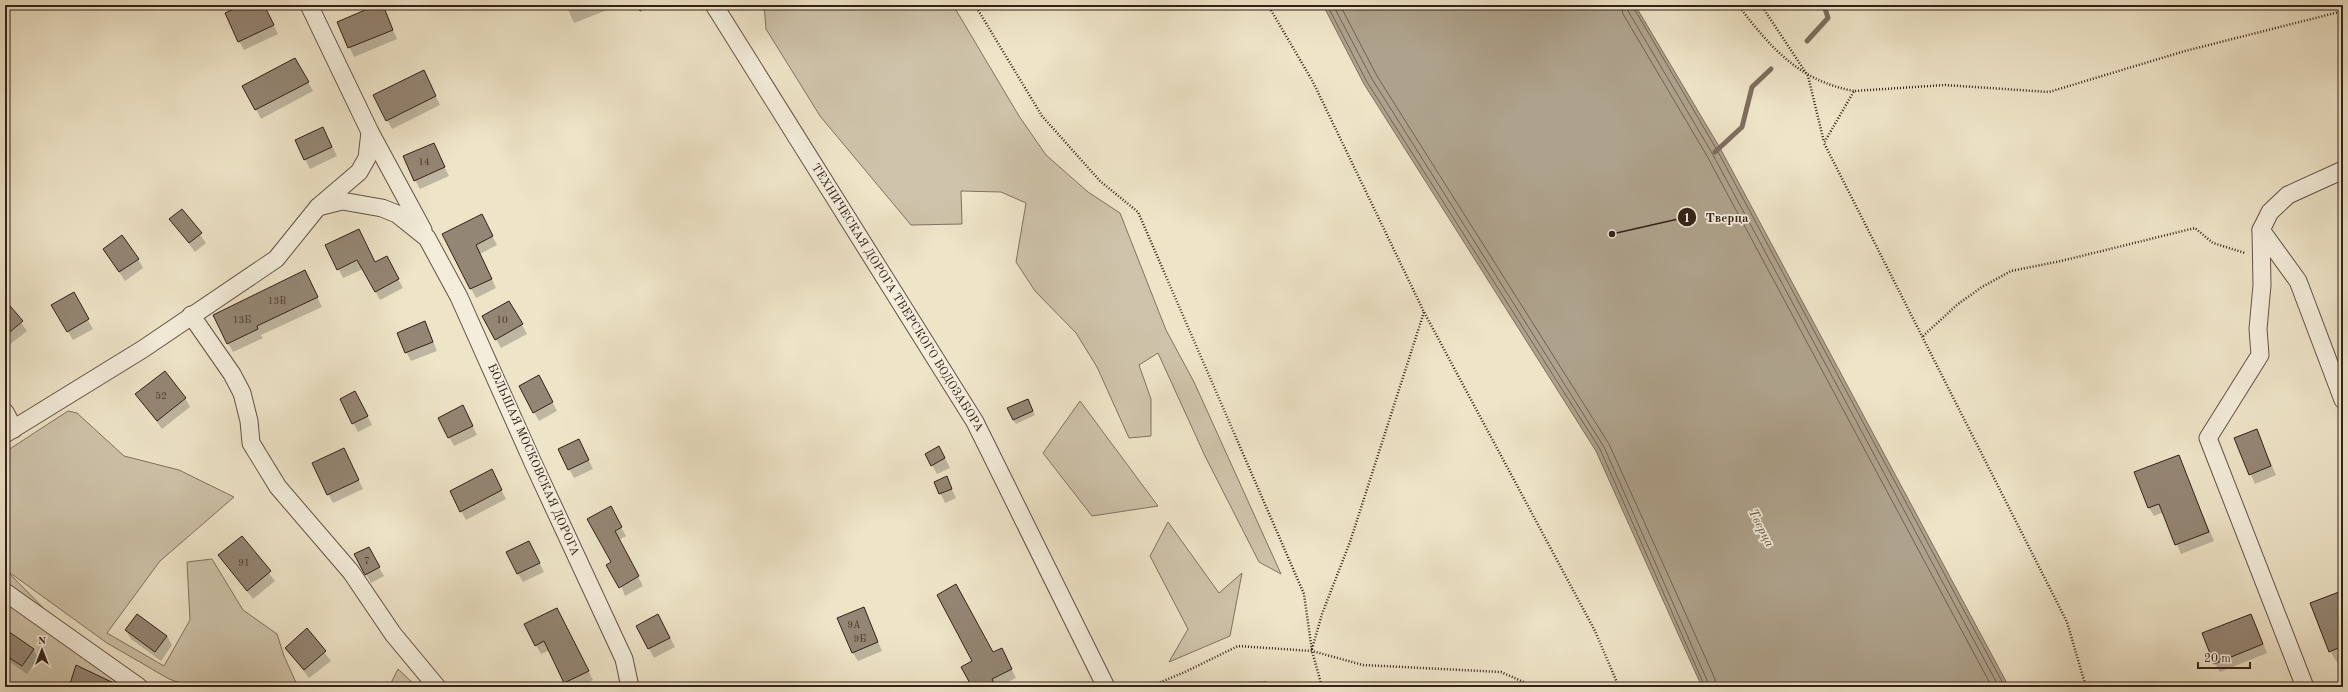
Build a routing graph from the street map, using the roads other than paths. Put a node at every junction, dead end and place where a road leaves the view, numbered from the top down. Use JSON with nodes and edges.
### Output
{"nodes":[{"id":1,"x":309,"y":5,"type":"edge"},
{"id":2,"x":714,"y":5,"type":"edge"},
{"id":3,"x":370,"y":132,"type":"junction"},
{"id":4,"x":2343,"y":170,"type":"edge"},
{"id":5,"x":318,"y":207,"type":"junction"},
{"id":6,"x":2261,"y":230,"type":"junction"},
{"id":7,"x":427,"y":238,"type":"junction"},
{"id":8,"x":191,"y":315,"type":"junction"},
{"id":9,"x":2343,"y":400,"type":"edge"},
{"id":10,"x":5,"y":412,"type":"edge"},
{"id":11,"x":10,"y":432,"type":"edge"},
{"id":12,"x":5,"y":592,"type":"edge"},
{"id":13,"x":139,"y":687,"type":"edge"},
{"id":14,"x":437,"y":687,"type":"edge"},
{"id":15,"x":630,"y":687,"type":"edge"},
{"id":16,"x":1106,"y":687,"type":"edge"},
{"id":17,"x":2305,"y":687,"type":"edge"}],
"edges":[{"from":1,"to":3,"type":"street","name":"БОЛЬШАЯ МОСКОВСКАЯ ДОРОГА"},
{"from":2,"to":16,"type":"street","name":"ТЕХНИЧЕСКАЯ ДОРОГА ТВЕРСКОГО ВОДОЗАБОРА"},
{"from":3,"to":5,"type":"street"},
{"from":3,"to":7,"type":"street","name":"БОЛЬШАЯ МОСКОВСКАЯ ДОРОГА"},
{"from":4,"to":6,"type":"street"},
{"from":5,"to":7,"type":"street","name":"БОЛЬШАЯ МОСКОВСКАЯ ДОРОГА"},
{"from":5,"to":8,"type":"street"},
{"from":6,"to":9,"type":"street"},
{"from":6,"to":17,"type":"street"},
{"from":7,"to":15,"type":"street","name":"БОЛЬШАЯ МОСКОВСКАЯ ДОРОГА"},
{"from":8,"to":11,"type":"street"},
{"from":8,"to":14,"type":"street"},
{"from":10,"to":11,"type":"street"},
{"from":12,"to":13,"type":"street"}]}
